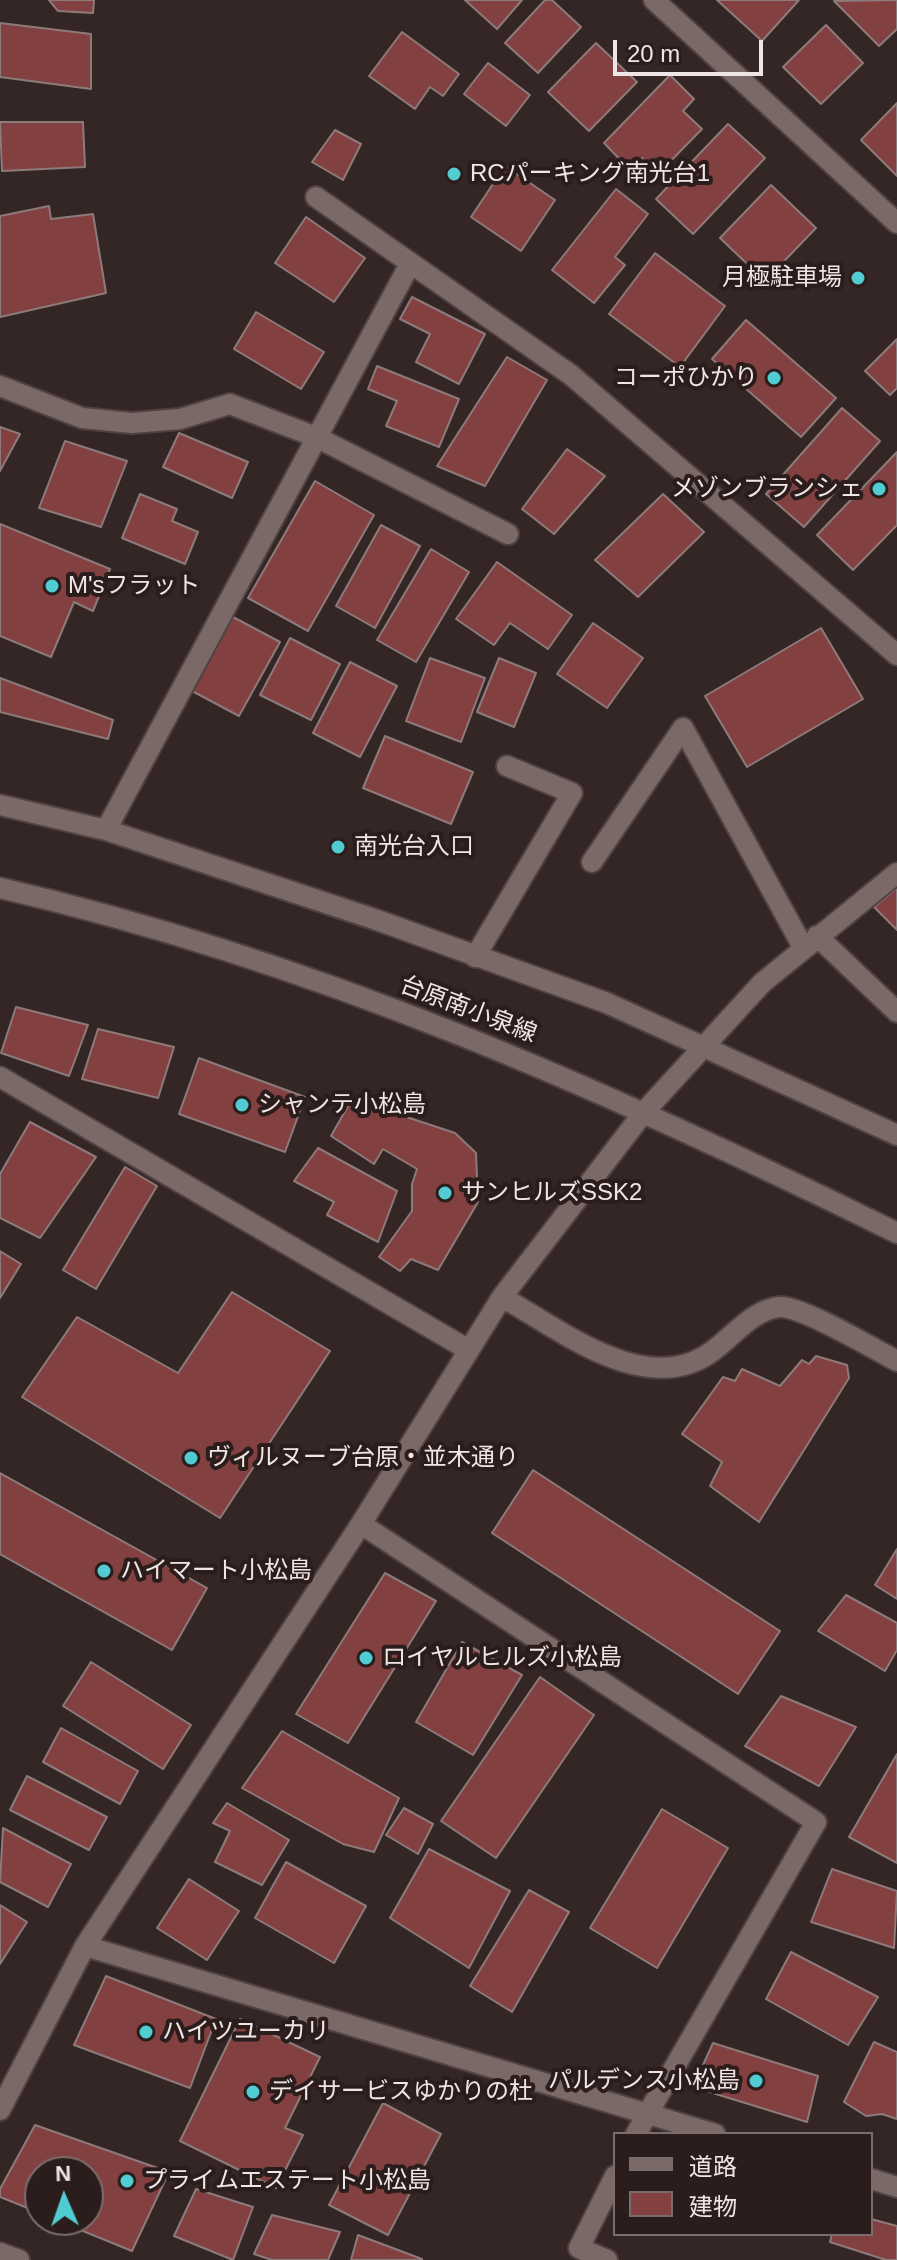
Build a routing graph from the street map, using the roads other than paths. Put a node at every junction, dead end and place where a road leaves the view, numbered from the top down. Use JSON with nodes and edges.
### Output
{"nodes":[{"id":1,"x":654,"y":0,"type":"edge"},
{"id":2,"x":316,"y":197,"type":"dead end"},
{"id":3,"x":897,"y":223,"type":"edge"},
{"id":4,"x":410,"y":264,"type":"junction"},
{"id":5,"x":0,"y":386,"type":"edge"},
{"id":6,"x":316,"y":437,"type":"junction"},
{"id":7,"x":508,"y":534,"type":"dead end"},
{"id":8,"x":897,"y":655,"type":"edge"},
{"id":9,"x":507,"y":766,"type":"dead end"},
{"id":10,"x":0,"y":805,"type":"edge"},
{"id":11,"x":106,"y":830,"type":"junction"},
{"id":12,"x":592,"y":862,"type":"dead end"},
{"id":13,"x":897,"y":873,"type":"edge"},
{"id":14,"x":0,"y":888,"type":"edge"},
{"id":15,"x":810,"y":942,"type":"junction"},
{"id":16,"x":475,"y":957,"type":"junction"},
{"id":17,"x":897,"y":1012,"type":"edge"},
{"id":18,"x":705,"y":1046,"type":"junction"},
{"id":19,"x":0,"y":1077,"type":"edge"},
{"id":20,"x":644,"y":1112,"type":"junction"},
{"id":21,"x":897,"y":1135,"type":"edge"},
{"id":22,"x":897,"y":1233,"type":"edge"},
{"id":23,"x":502,"y":1297,"type":"junction"},
{"id":24,"x":467,"y":1349,"type":"junction"},
{"id":25,"x":897,"y":1361,"type":"edge"},
{"id":26,"x":361,"y":1524,"type":"junction"},
{"id":27,"x":85,"y":1946,"type":"junction"},
{"id":28,"x":3,"y":2098,"type":"edge"},
{"id":29,"x":647,"y":2114,"type":"junction"},
{"id":30,"x":637,"y":2132,"type":"edge"},
{"id":31,"x":708,"y":2132,"type":"edge"},
{"id":32,"x":613,"y":2180,"type":"edge"},
{"id":33,"x":873,"y":2180,"type":"edge"},
{"id":34,"x":897,"y":2187,"type":"edge"},
{"id":35,"x":0,"y":2253,"type":"edge"},
{"id":36,"x":19,"y":2260,"type":"edge"},
{"id":37,"x":607,"y":2260,"type":"edge"}],
"edges":[{"from":1,"to":3,"type":"street"},
{"from":2,"to":4,"type":"street"},
{"from":4,"to":6,"type":"street"},
{"from":4,"to":8,"type":"street"},
{"from":5,"to":6,"type":"street"},
{"from":6,"to":7,"type":"street"},
{"from":6,"to":11,"type":"street"},
{"from":9,"to":16,"type":"street"},
{"from":10,"to":11,"type":"street"},
{"from":11,"to":16,"type":"street"},
{"from":12,"to":15,"type":"street"},
{"from":13,"to":15,"type":"street"},
{"from":14,"to":20,"type":"street","name":"台原南小泉線"},
{"from":15,"to":17,"type":"street"},
{"from":15,"to":18,"type":"street"},
{"from":16,"to":18,"type":"street"},
{"from":18,"to":20,"type":"street"},
{"from":18,"to":21,"type":"street"},
{"from":19,"to":24,"type":"street"},
{"from":20,"to":22,"type":"street","name":"台原南小泉線"},
{"from":20,"to":23,"type":"street"},
{"from":23,"to":24,"type":"street"},
{"from":23,"to":25,"type":"street"},
{"from":24,"to":26,"type":"street"},
{"from":26,"to":27,"type":"street"},
{"from":26,"to":29,"type":"street"},
{"from":27,"to":28,"type":"street"},
{"from":27,"to":29,"type":"street"},
{"from":29,"to":30,"type":"street"},
{"from":29,"to":31,"type":"street"},
{"from":32,"to":37,"type":"street"},
{"from":33,"to":34,"type":"street"},
{"from":35,"to":36,"type":"street"}]}
